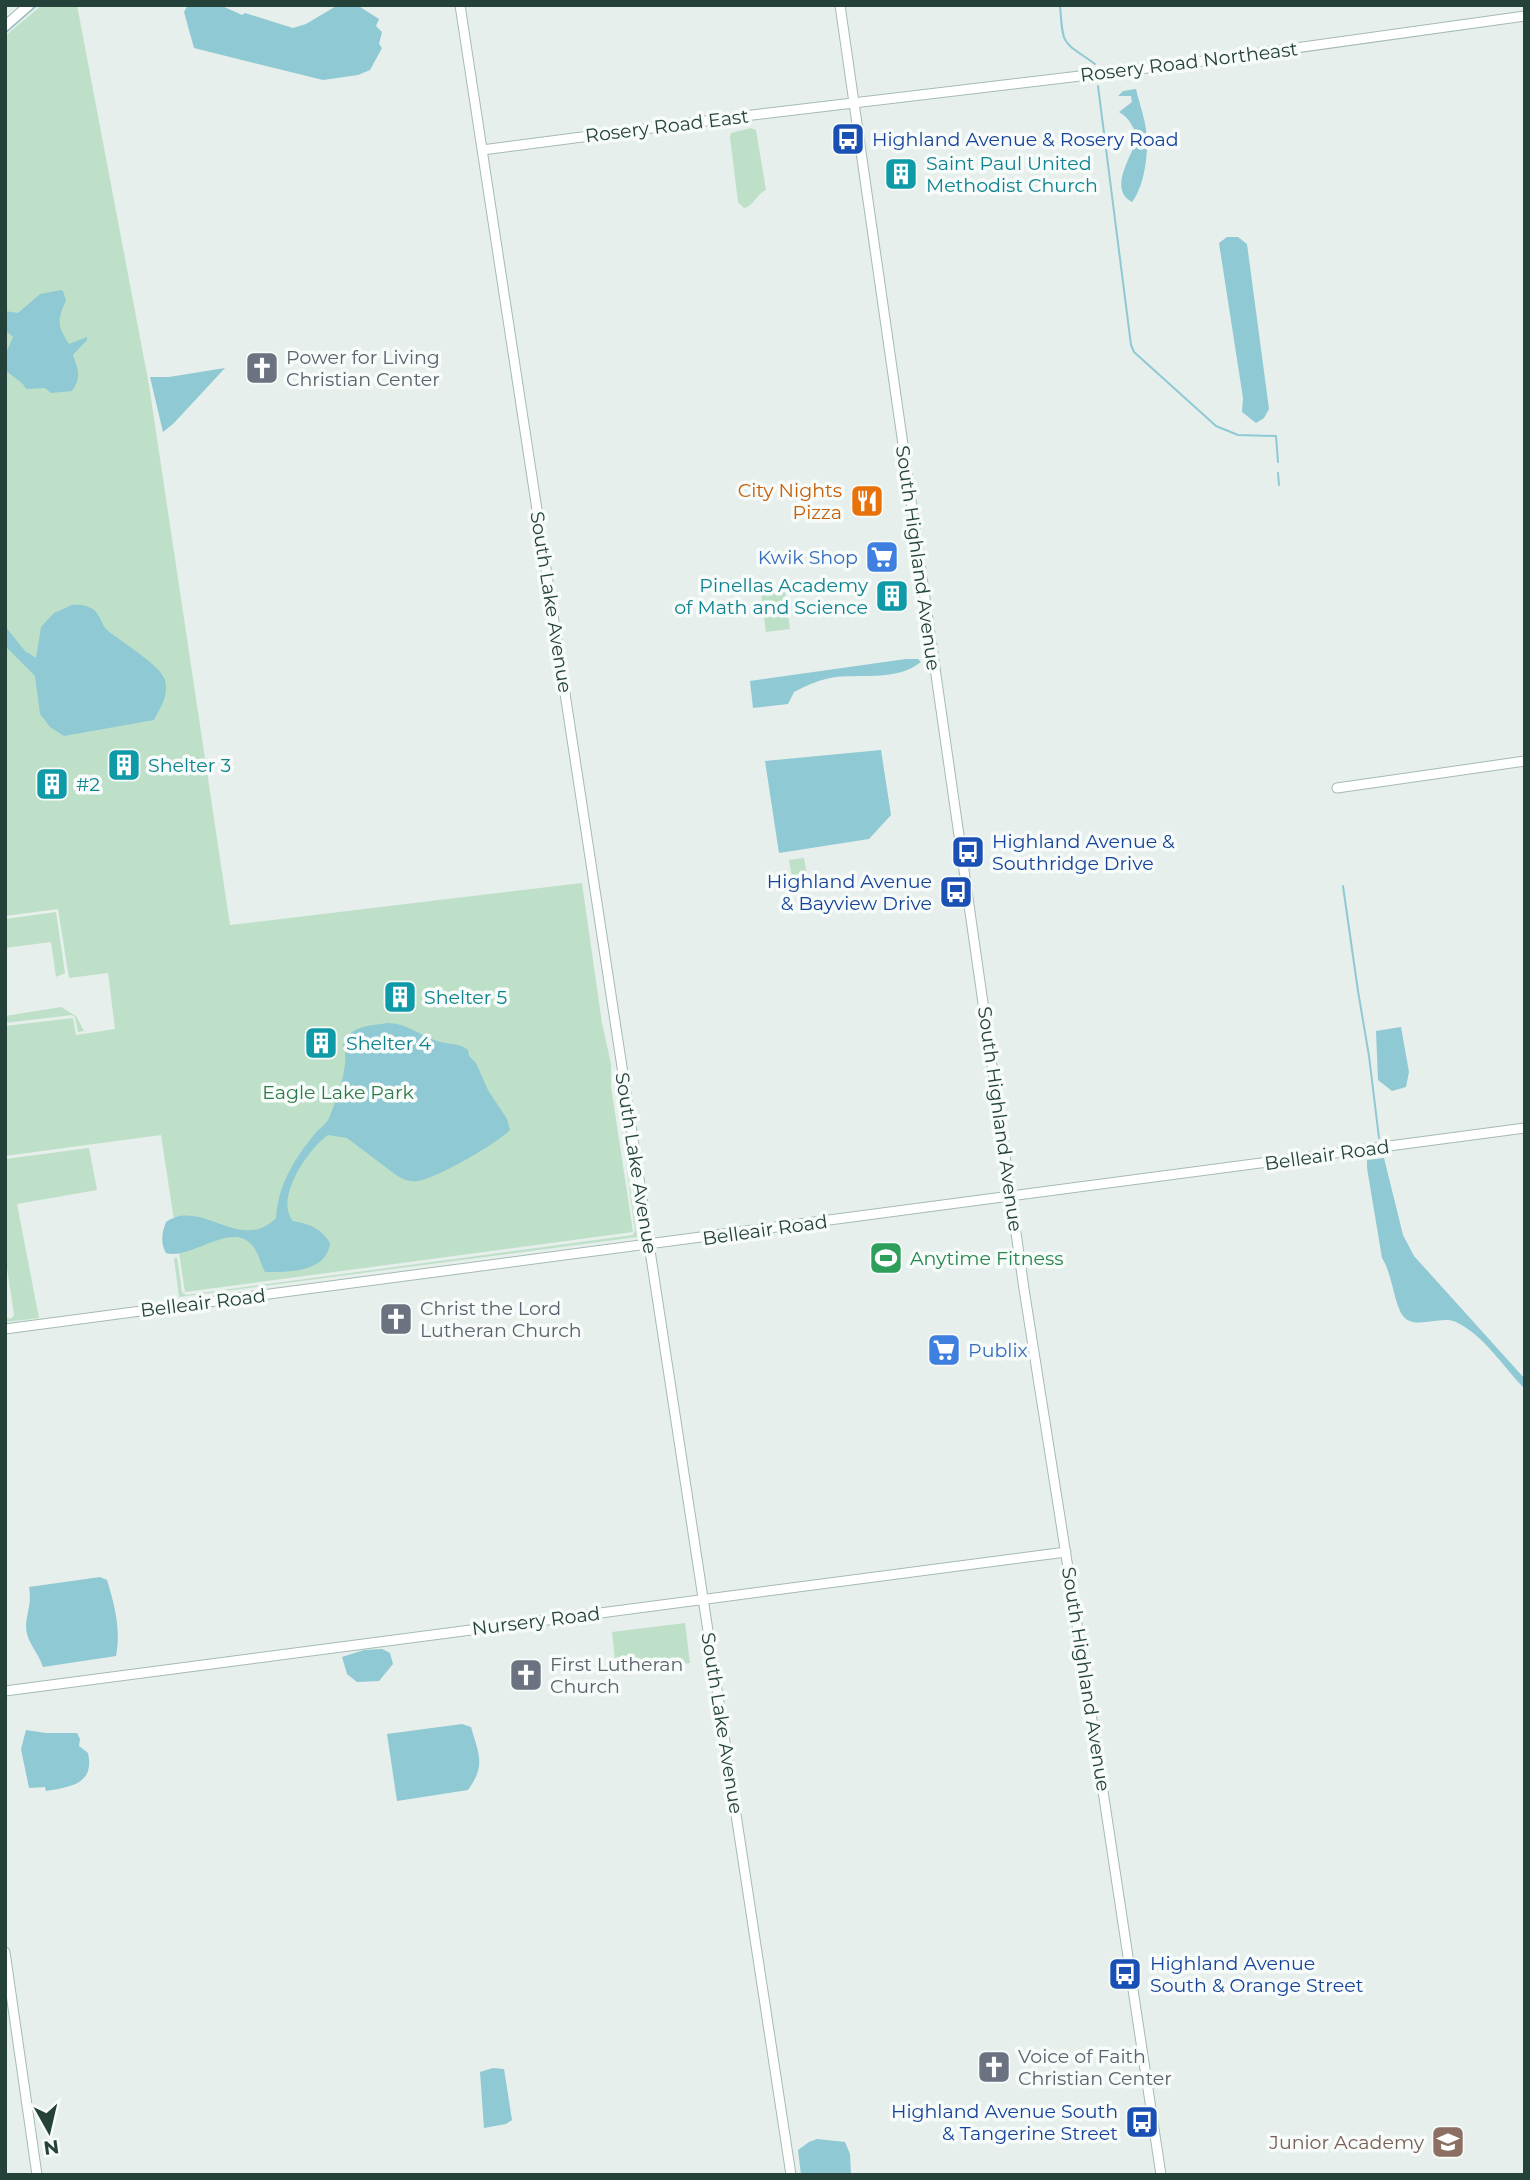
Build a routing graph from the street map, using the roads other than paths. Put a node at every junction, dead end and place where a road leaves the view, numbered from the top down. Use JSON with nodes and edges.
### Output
{"nodes":[{"id":1,"x":29,"y":5,"type":"edge"},
{"id":2,"x":460,"y":5,"type":"edge"},
{"id":3,"x":840,"y":5,"type":"edge"},
{"id":4,"x":1525,"y":16,"type":"edge"},
{"id":5,"x":5,"y":26,"type":"edge"},
{"id":6,"x":853,"y":103,"type":"junction"},
{"id":7,"x":482,"y":150,"type":"junction"},
{"id":8,"x":1525,"y":761,"type":"edge"},
{"id":9,"x":1337,"y":788,"type":"dead end"},
{"id":10,"x":1525,"y":1128,"type":"edge"},
{"id":11,"x":1012,"y":1197,"type":"junction"},
{"id":12,"x":649,"y":1245,"type":"junction"},
{"id":13,"x":5,"y":1329,"type":"edge"},
{"id":14,"x":1066,"y":1552,"type":"junction"},
{"id":15,"x":702,"y":1599,"type":"junction"},
{"id":16,"x":5,"y":1691,"type":"edge"},
{"id":17,"x":5,"y":1952,"type":"edge"},
{"id":18,"x":37,"y":2175,"type":"edge"},
{"id":19,"x":791,"y":2175,"type":"edge"},
{"id":20,"x":1161,"y":2175,"type":"edge"}],
"edges":[{"from":1,"to":5,"type":"street"},
{"from":2,"to":7,"type":"street","name":"South Lake Avenue"},
{"from":3,"to":6,"type":"street","name":"South Highland Avenue"},
{"from":4,"to":6,"type":"street","name":"Rosery Road Northeast"},
{"from":6,"to":7,"type":"street","name":"Rosery Road East"},
{"from":6,"to":11,"type":"street","name":"South Highland Avenue"},
{"from":7,"to":12,"type":"street","name":"South Lake Avenue"},
{"from":8,"to":9,"type":"street"},
{"from":10,"to":11,"type":"street","name":"Belleair Road"},
{"from":11,"to":12,"type":"street","name":"Belleair Road"},
{"from":11,"to":14,"type":"street","name":"South Highland Avenue"},
{"from":12,"to":13,"type":"street","name":"Belleair Road"},
{"from":12,"to":15,"type":"street","name":"South Lake Avenue"},
{"from":14,"to":15,"type":"street","name":"Nursery Road"},
{"from":14,"to":20,"type":"street","name":"South Highland Avenue"},
{"from":15,"to":16,"type":"street","name":"Nursery Road"},
{"from":15,"to":19,"type":"street","name":"South Lake Avenue"},
{"from":17,"to":18,"type":"street"}]}
